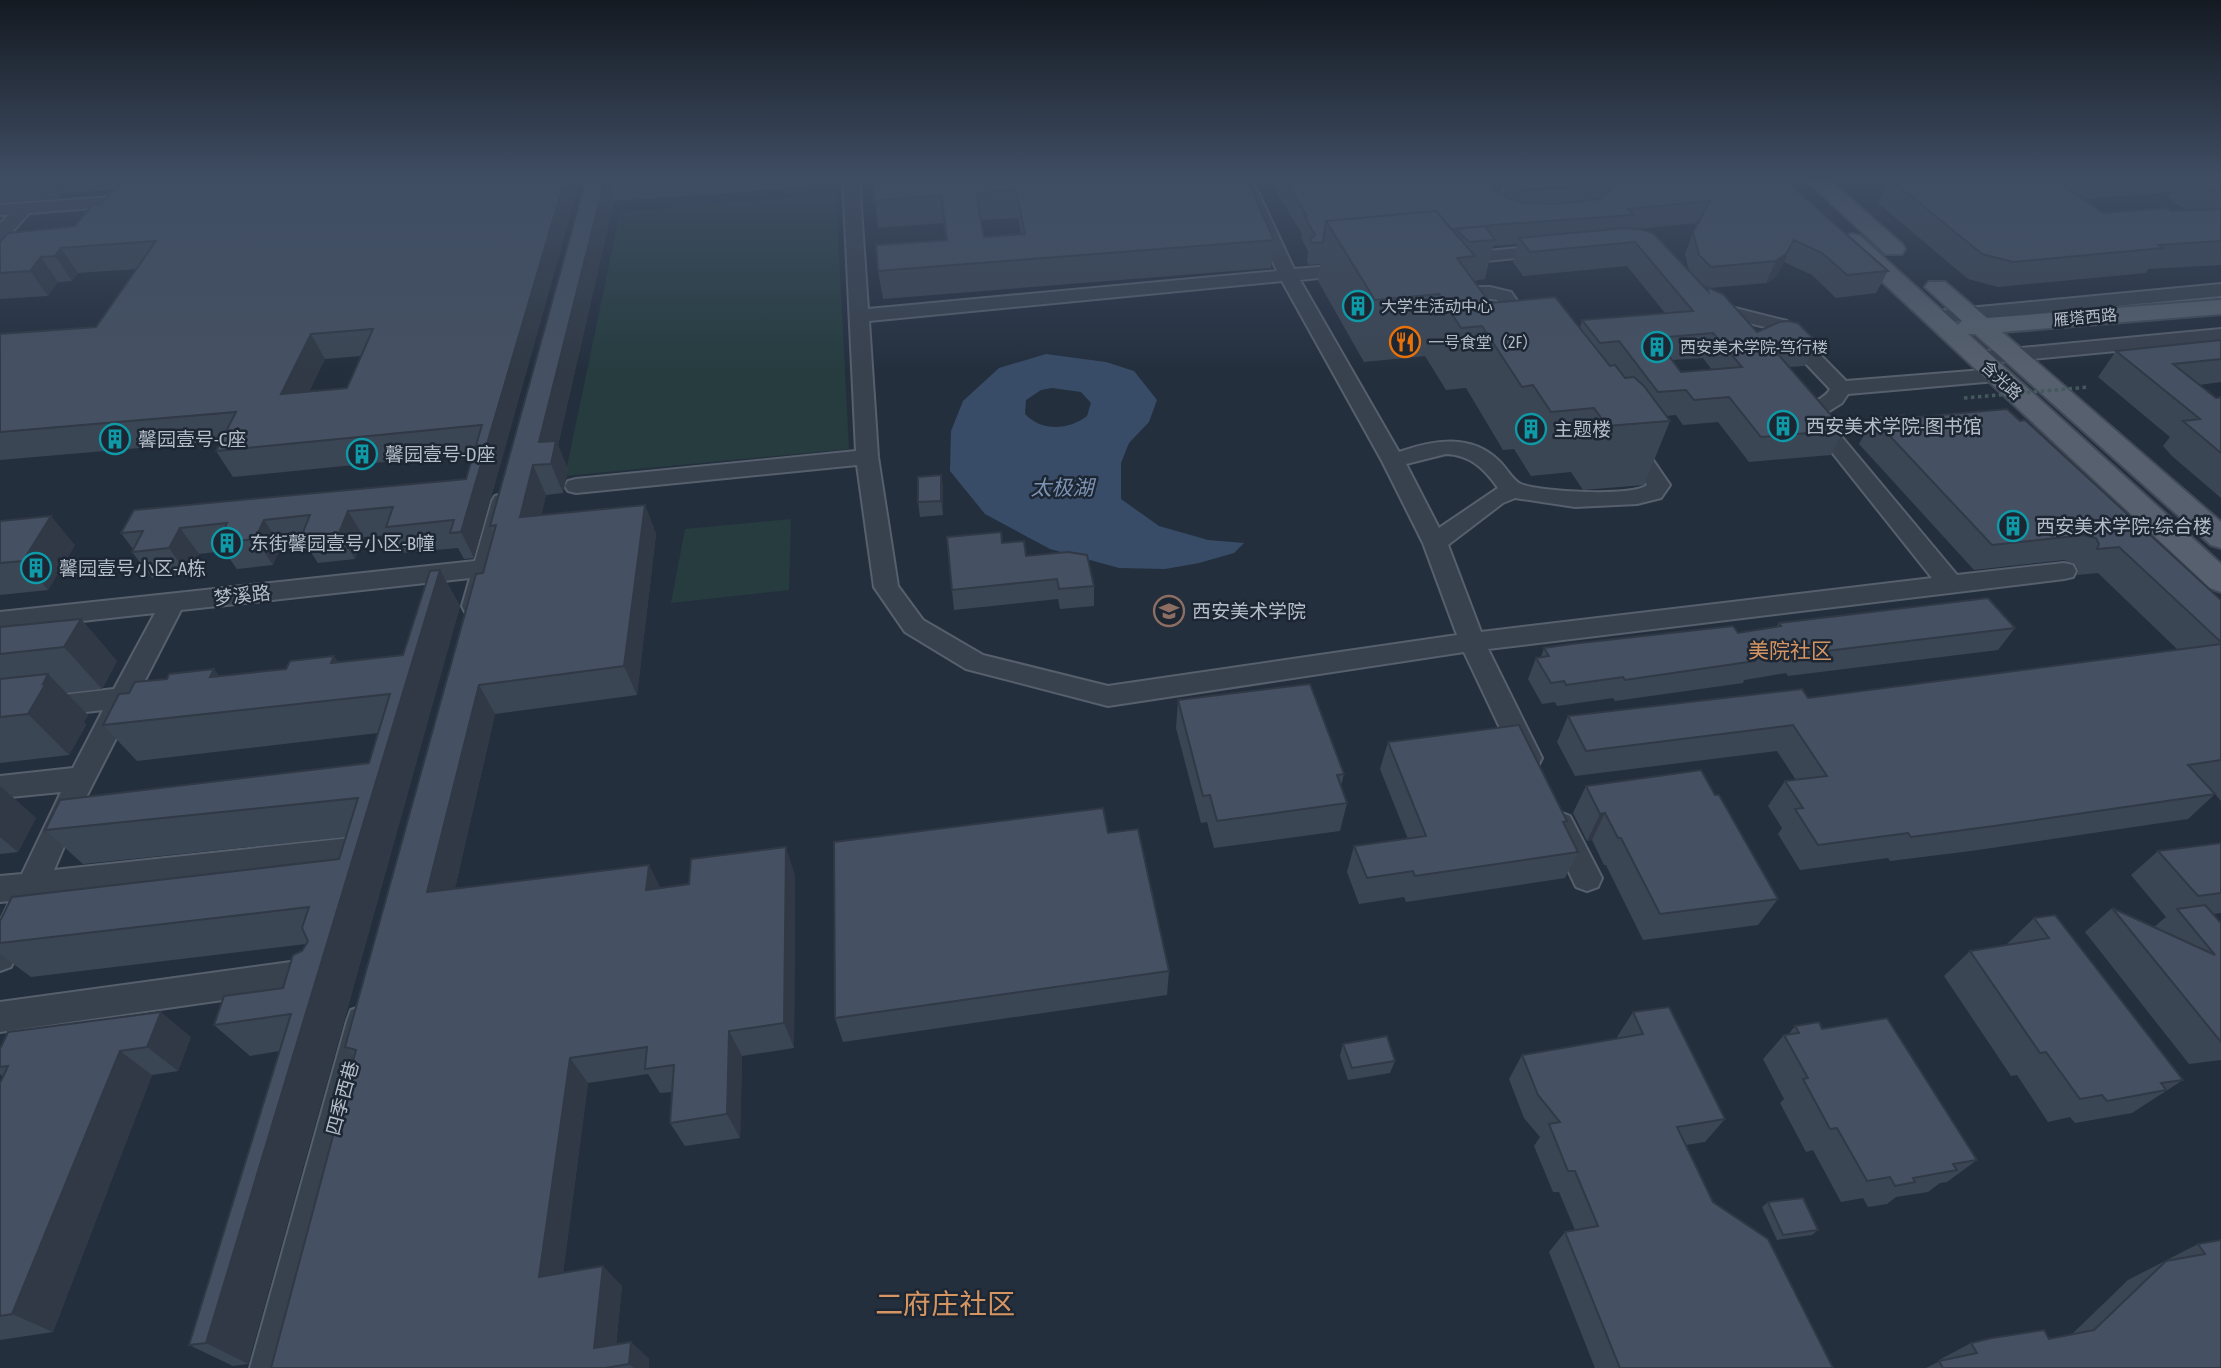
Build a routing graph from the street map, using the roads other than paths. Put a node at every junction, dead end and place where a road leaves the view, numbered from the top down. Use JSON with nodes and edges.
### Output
{"nodes":[{"id":1,"x":855,"y":243,"type":"edge"},
{"id":2,"x":1273,"y":243,"type":"edge"},
{"id":3,"x":1869,"y":243,"type":"edge"},
{"id":4,"x":1576,"y":248,"type":"edge"},
{"id":5,"x":1378,"y":267,"type":"edge"},
{"id":6,"x":1288,"y":275,"type":"junction"},
{"id":7,"x":2221,"y":290,"type":"edge"},
{"id":8,"x":1693,"y":293,"type":"edge"},
{"id":9,"x":2169,"y":295,"type":"junction"},
{"id":10,"x":2221,"y":304,"type":"edge"},
{"id":11,"x":859,"y":316,"type":"junction"},
{"id":12,"x":2221,"y":317,"type":"edge"},
{"id":13,"x":2221,"y":335,"type":"edge"},
{"id":14,"x":1975,"y":339,"type":"junction"},
{"id":15,"x":1542,"y":350,"type":"edge"},
{"id":16,"x":1840,"y":388,"type":"junction"},
{"id":17,"x":1611,"y":423,"type":"edge"},
{"id":18,"x":867,"y":457,"type":"junction"},
{"id":19,"x":1393,"y":461,"type":"junction"},
{"id":20,"x":510,"y":474,"type":"edge"},
{"id":21,"x":576,"y":486,"type":"dead end"},
{"id":22,"x":1512,"y":490,"type":"junction"},
{"id":23,"x":2221,"y":538,"type":"edge"},
{"id":24,"x":1435,"y":543,"type":"junction"},
{"id":25,"x":484,"y":568,"type":"junction"},
{"id":26,"x":2063,"y":571,"type":"dead end"},
{"id":27,"x":2221,"y":581,"type":"edge"},
{"id":28,"x":1951,"y":585,"type":"junction"},
{"id":29,"x":172,"y":603,"type":"junction"},
{"id":30,"x":0,"y":621,"type":"edge"},
{"id":31,"x":466,"y":635,"type":"edge"},
{"id":32,"x":1472,"y":642,"type":"junction"},
{"id":33,"x":176,"y":693,"type":"edge"},
{"id":34,"x":122,"y":698,"type":"junction"},
{"id":35,"x":0,"y":712,"type":"edge"},
{"id":36,"x":82,"y":778,"type":"junction"},
{"id":37,"x":1538,"y":779,"type":"edge"},
{"id":38,"x":0,"y":787,"type":"edge"},
{"id":39,"x":1550,"y":804,"type":"edge"},
{"id":40,"x":359,"y":849,"type":"edge"},
{"id":41,"x":1587,"y":878,"type":"dead end"},
{"id":42,"x":33,"y":885,"type":"junction"},
{"id":43,"x":0,"y":889,"type":"edge"},
{"id":44,"x":0,"y":957,"type":"edge"},
{"id":45,"x":320,"y":971,"type":"edge"},
{"id":46,"x":369,"y":997,"type":"edge"},
{"id":47,"x":0,"y":1017,"type":"edge"},
{"id":48,"x":270,"y":1368,"type":"edge"}],
"edges":[{"from":1,"to":11,"type":"street"},
{"from":2,"to":6,"type":"street"},
{"from":3,"to":14,"type":"main road","name":"含光路"},
{"from":4,"to":15,"type":"street"},
{"from":5,"to":6,"type":"street"},
{"from":6,"to":11,"type":"street"},
{"from":6,"to":19,"type":"street"},
{"from":7,"to":9,"type":"street"},
{"from":8,"to":16,"type":"street"},
{"from":9,"to":10,"type":"street"},
{"from":9,"to":14,"type":"street"},
{"from":10,"to":14,"type":"main road","name":"雁塔西路"},
{"from":11,"to":18,"type":"street"},
{"from":12,"to":14,"type":"main road","name":"雁塔西路"},
{"from":13,"to":14,"type":"street"},
{"from":14,"to":16,"type":"street"},
{"from":14,"to":23,"type":"main road","name":"含光路"},
{"from":14,"to":27,"type":"main road","name":"含光路"},
{"from":16,"to":28,"type":"street"},
{"from":17,"to":22,"type":"street"},
{"from":18,"to":21,"type":"street"},
{"from":18,"to":32,"type":"street"},
{"from":19,"to":22,"type":"street"},
{"from":19,"to":24,"type":"street"},
{"from":20,"to":25,"type":"street"},
{"from":22,"to":24,"type":"street"},
{"from":24,"to":32,"type":"street"},
{"from":25,"to":29,"type":"street","name":"梦溪路"},
{"from":25,"to":31,"type":"street"},
{"from":26,"to":28,"type":"street"},
{"from":28,"to":32,"type":"street"},
{"from":29,"to":30,"type":"street","name":"梦溪路"},
{"from":29,"to":34,"type":"street"},
{"from":32,"to":37,"type":"street"},
{"from":33,"to":34,"type":"street"},
{"from":34,"to":35,"type":"street"},
{"from":34,"to":36,"type":"street"},
{"from":36,"to":38,"type":"street"},
{"from":36,"to":42,"type":"street"},
{"from":39,"to":41,"type":"street"},
{"from":40,"to":42,"type":"street"},
{"from":42,"to":43,"type":"street"},
{"from":42,"to":44,"type":"street"},
{"from":45,"to":47,"type":"street"},
{"from":46,"to":48,"type":"street","name":"四季西巷"}]}
